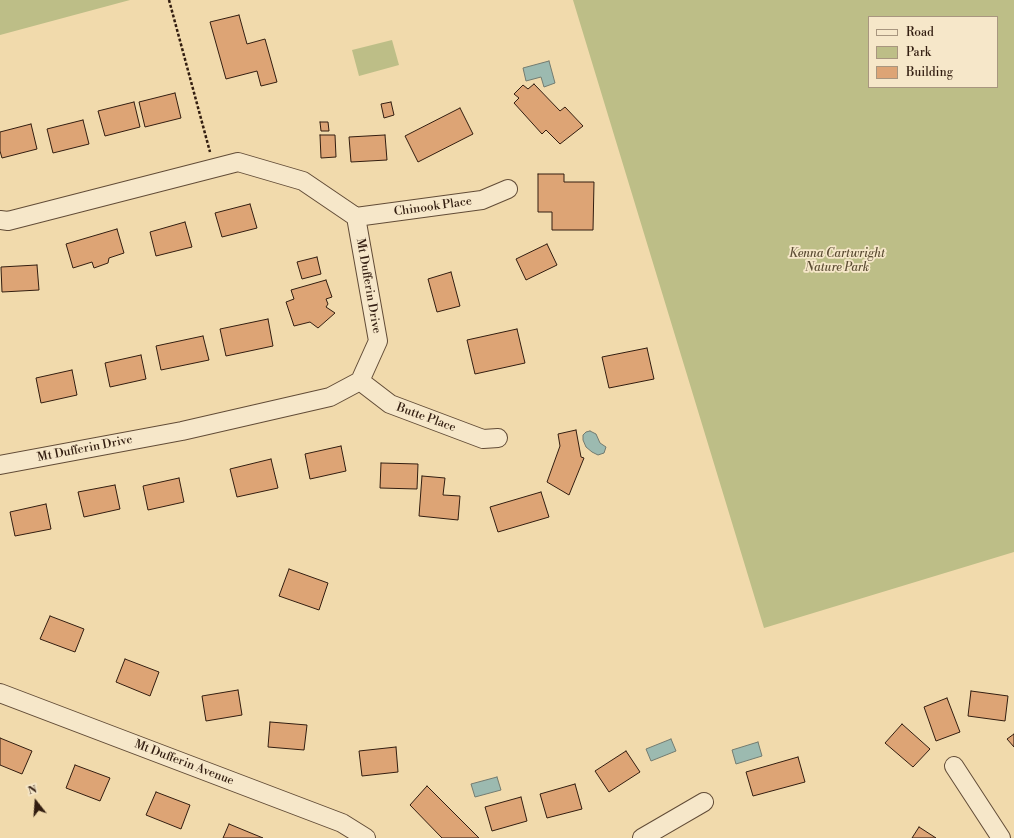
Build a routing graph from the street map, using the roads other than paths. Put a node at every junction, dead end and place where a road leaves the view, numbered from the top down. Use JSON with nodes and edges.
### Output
{"nodes":[{"id":1,"x":508,"y":189,"type":"dead end"},
{"id":2,"x":356,"y":217,"type":"junction"},
{"id":3,"x":0,"y":220,"type":"edge"},
{"id":4,"x":360,"y":381,"type":"junction"},
{"id":5,"x":498,"y":438,"type":"dead end"},
{"id":6,"x":0,"y":466,"type":"edge"},
{"id":7,"x":0,"y":693,"type":"edge"},
{"id":8,"x":954,"y":766,"type":"dead end"},
{"id":9,"x":704,"y":802,"type":"dead end"},
{"id":10,"x":1014,"y":835,"type":"edge"},
{"id":11,"x":366,"y":838,"type":"edge"},
{"id":12,"x":642,"y":838,"type":"edge"},
{"id":13,"x":1001,"y":838,"type":"edge"},
{"id":14,"x":1006,"y":838,"type":"edge"}],
"edges":[{"from":1,"to":2,"type":"street","name":"Chinook Place"},
{"from":2,"to":3,"type":"street"},
{"from":2,"to":4,"type":"street","name":"Mt Dufferin Drive"},
{"from":4,"to":5,"type":"street","name":"Butte Place"},
{"from":4,"to":6,"type":"street","name":"Mt Dufferin Drive"},
{"from":7,"to":11,"type":"street","name":"Mt Dufferin Avenue"},
{"from":8,"to":13,"type":"street"},
{"from":9,"to":12,"type":"street"},
{"from":10,"to":14,"type":"street"}]}
